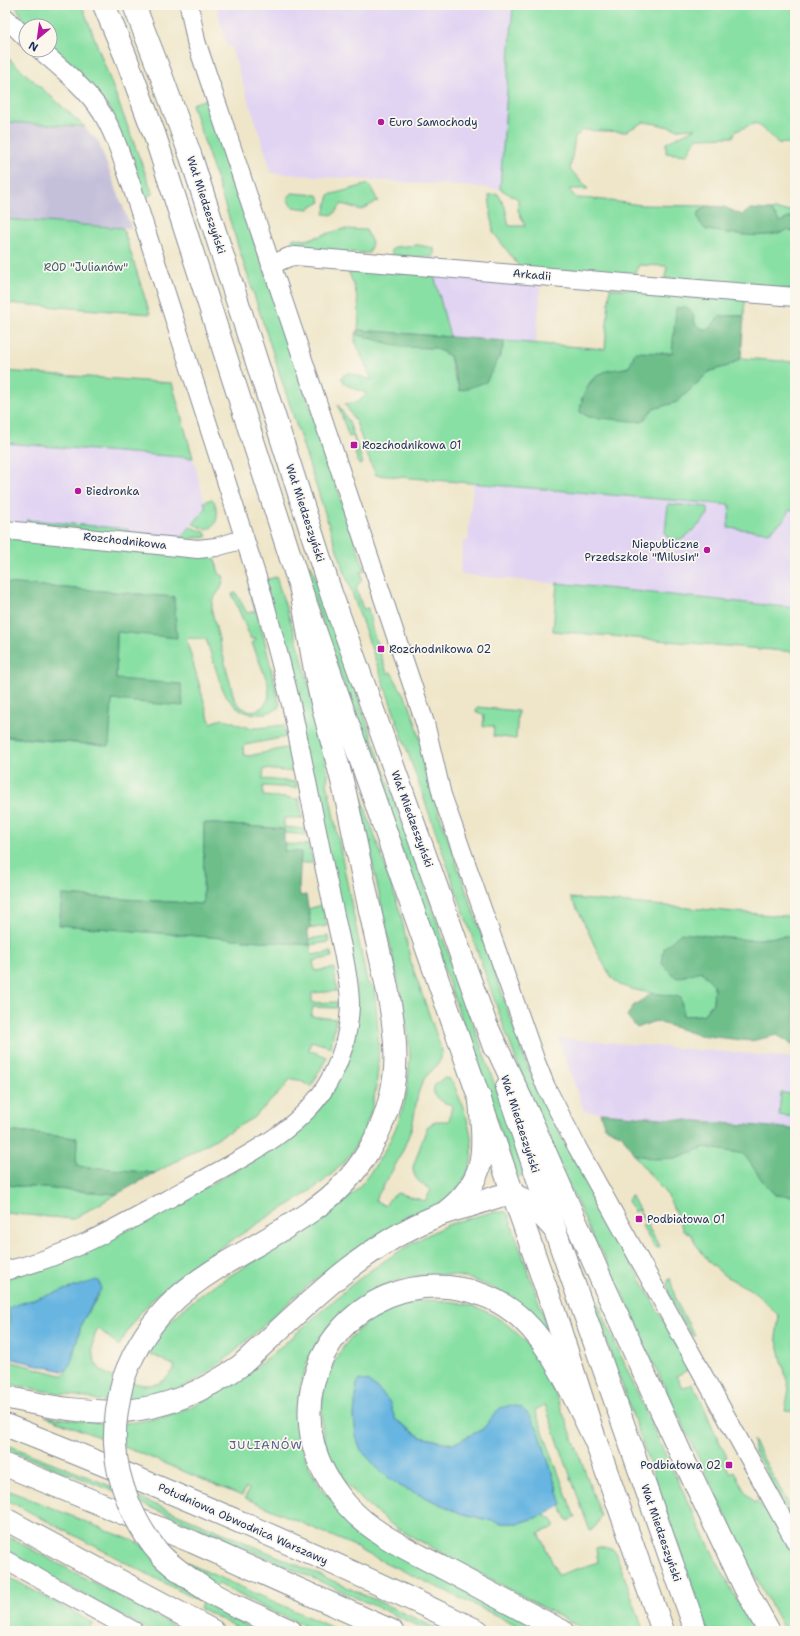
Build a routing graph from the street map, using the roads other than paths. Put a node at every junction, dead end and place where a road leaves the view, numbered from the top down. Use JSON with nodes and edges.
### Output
{"nodes":[{"id":1,"x":104,"y":5,"type":"edge"},
{"id":2,"x":134,"y":5,"type":"edge"},
{"id":3,"x":189,"y":5,"type":"edge"},
{"id":4,"x":5,"y":17,"type":"edge"},
{"id":5,"x":18,"y":30,"type":"edge"},
{"id":6,"x":49,"y":58,"type":"edge"},
{"id":7,"x":272,"y":265,"type":"junction"},
{"id":8,"x":795,"y":297,"type":"edge"},
{"id":9,"x":5,"y":530,"type":"edge"},
{"id":10,"x":244,"y":539,"type":"junction"},
{"id":11,"x":301,"y":590,"type":"junction"},
{"id":12,"x":488,"y":1029,"type":"junction"},
{"id":13,"x":480,"y":1098,"type":"junction"},
{"id":14,"x":513,"y":1195,"type":"junction"},
{"id":15,"x":443,"y":1214,"type":"junction"},
{"id":16,"x":555,"y":1230,"type":"junction"},
{"id":17,"x":5,"y":1271,"type":"edge"},
{"id":18,"x":5,"y":1397,"type":"edge"},
{"id":19,"x":5,"y":1425,"type":"edge"},
{"id":20,"x":596,"y":1442,"type":"junction"},
{"id":21,"x":5,"y":1465,"type":"edge"},
{"id":22,"x":5,"y":1519,"type":"edge"},
{"id":23,"x":795,"y":1541,"type":"edge"},
{"id":24,"x":5,"y":1560,"type":"edge"},
{"id":25,"x":134,"y":1631,"type":"edge"},
{"id":26,"x":213,"y":1631,"type":"edge"},
{"id":27,"x":291,"y":1631,"type":"edge"},
{"id":28,"x":392,"y":1631,"type":"edge"},
{"id":29,"x":478,"y":1631,"type":"edge"},
{"id":30,"x":562,"y":1631,"type":"edge"},
{"id":31,"x":663,"y":1631,"type":"edge"},
{"id":32,"x":696,"y":1631,"type":"edge"},
{"id":33,"x":769,"y":1631,"type":"edge"}],
"edges":[{"from":1,"to":11,"type":"main road"},
{"from":2,"to":12,"type":"main road","name":"Wał Miedzeszyński"},
{"from":3,"to":7,"type":"street"},
{"from":4,"to":5,"type":"street"},
{"from":6,"to":10,"type":"street"},
{"from":7,"to":8,"type":"street","name":"Arkadii"},
{"from":7,"to":23,"type":"street"},
{"from":9,"to":10,"type":"street","name":"Rozchodnikowa"},
{"from":10,"to":17,"type":"street"},
{"from":11,"to":13,"type":"main road"},
{"from":11,"to":27,"type":"main road","bridge":true},
{"from":12,"to":16,"type":"main road","name":"Wał Miedzeszyński"},
{"from":12,"to":33,"type":"main road"},
{"from":13,"to":14,"type":"main road"},
{"from":13,"to":15,"type":"main road"},
{"from":14,"to":15,"type":"main road"},
{"from":14,"to":16,"type":"main road"},
{"from":14,"to":20,"type":"main road"},
{"from":15,"to":18,"type":"main road"},
{"from":16,"to":32,"type":"main road","name":"Wał Miedzeszyński"},
{"from":19,"to":29,"type":"main road","name":"Południowa Obwodnica Warszawy"},
{"from":20,"to":30,"type":"main road"},
{"from":20,"to":31,"type":"main road"},
{"from":21,"to":28,"type":"main road"},
{"from":22,"to":26,"type":"main road"},
{"from":24,"to":25,"type":"street"}]}
